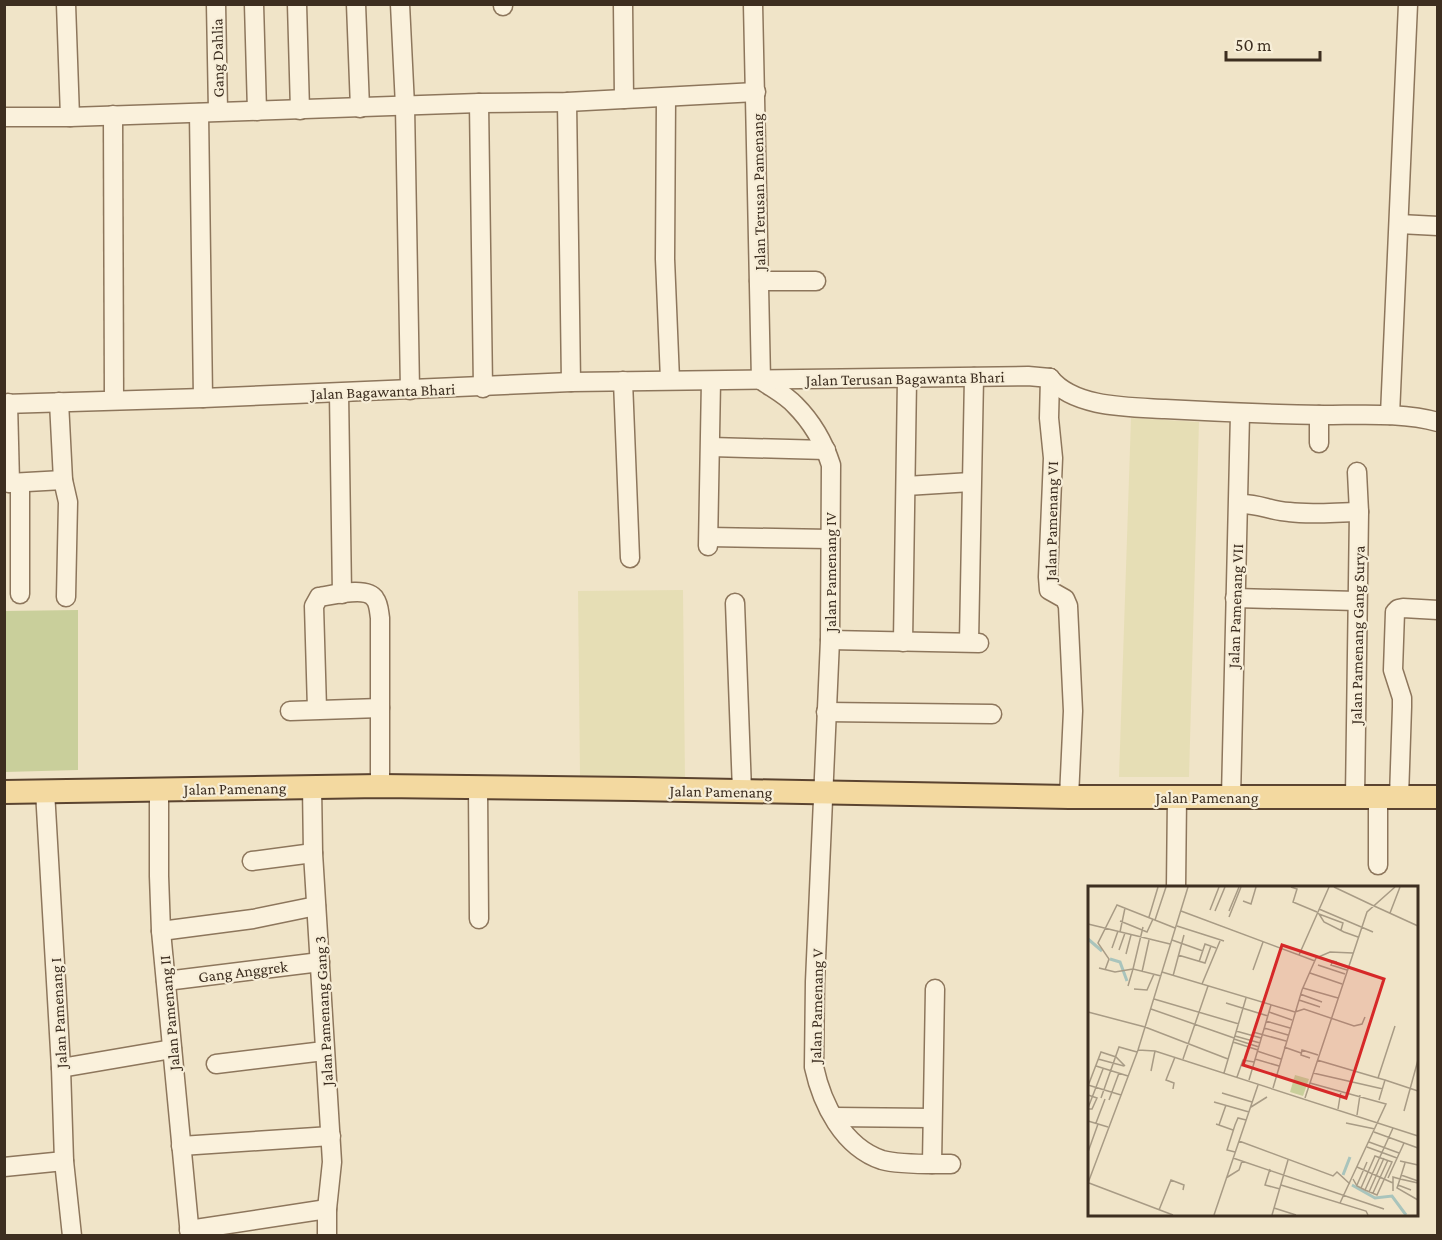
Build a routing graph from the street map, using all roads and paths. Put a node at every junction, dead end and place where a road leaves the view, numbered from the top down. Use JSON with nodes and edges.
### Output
{"nodes":[{"id":1,"x":66,"y":4,"type":"edge"},
{"id":2,"x":216,"y":4,"type":"edge"},
{"id":3,"x":254,"y":4,"type":"edge"},
{"id":4,"x":297,"y":4,"type":"edge"},
{"id":5,"x":356,"y":4,"type":"edge"},
{"id":6,"x":400,"y":4,"type":"edge"},
{"id":7,"x":623,"y":4,"type":"edge"},
{"id":8,"x":753,"y":4,"type":"edge"},
{"id":9,"x":1408,"y":4,"type":"edge"},
{"id":10,"x":756,"y":92,"type":"junction"},
{"id":11,"x":666,"y":98,"type":"junction"},
{"id":12,"x":624,"y":99,"type":"junction"},
{"id":13,"x":567,"y":102,"type":"junction"},
{"id":14,"x":479,"y":103,"type":"junction"},
{"id":15,"x":405,"y":106,"type":"junction"},
{"id":16,"x":360,"y":108,"type":"junction"},
{"id":17,"x":300,"y":110,"type":"junction"},
{"id":18,"x":218,"y":111,"type":"junction"},
{"id":19,"x":257,"y":111,"type":"junction"},
{"id":20,"x":199,"y":113,"type":"junction"},
{"id":21,"x":113,"y":115,"type":"junction"},
{"id":22,"x":4,"y":117,"type":"edge"},
{"id":23,"x":70,"y":117,"type":"junction"},
{"id":24,"x":1399,"y":224,"type":"junction"},
{"id":25,"x":1437,"y":226,"type":"edge"},
{"id":26,"x":759,"y":281,"type":"junction"},
{"id":27,"x":816,"y":281,"type":"dead end"},
{"id":28,"x":974,"y":377,"type":"junction"},
{"id":29,"x":1050,"y":378,"type":"junction"},
{"id":30,"x":907,"y":379,"type":"junction"},
{"id":31,"x":669,"y":380,"type":"junction"},
{"id":32,"x":761,"y":380,"type":"junction"},
{"id":33,"x":622,"y":381,"type":"junction"},
{"id":34,"x":711,"y":381,"type":"junction"},
{"id":35,"x":571,"y":382,"type":"junction"},
{"id":36,"x":483,"y":388,"type":"junction"},
{"id":37,"x":410,"y":390,"type":"junction"},
{"id":38,"x":339,"y":393,"type":"junction"},
{"id":39,"x":203,"y":398,"type":"junction"},
{"id":40,"x":114,"y":400,"type":"junction"},
{"id":41,"x":59,"y":402,"type":"junction"},
{"id":42,"x":6,"y":404,"type":"edge"},
{"id":43,"x":1240,"y":414,"type":"junction"},
{"id":44,"x":1319,"y":415,"type":"junction"},
{"id":45,"x":1390,"y":415,"type":"junction"},
{"id":46,"x":1437,"y":422,"type":"edge"},
{"id":47,"x":1319,"y":443,"type":"dead end"},
{"id":48,"x":711,"y":447,"type":"junction"},
{"id":49,"x":826,"y":450,"type":"junction"},
{"id":50,"x":1358,"y":472,"type":"dead end"},
{"id":51,"x":63,"y":480,"type":"junction"},
{"id":52,"x":971,"y":482,"type":"junction"},
{"id":53,"x":12,"y":483,"type":"edge"},
{"id":54,"x":906,"y":486,"type":"junction"},
{"id":55,"x":1239,"y":504,"type":"junction"},
{"id":56,"x":1359,"y":512,"type":"junction"},
{"id":57,"x":830,"y":539,"type":"junction"},
{"id":58,"x":630,"y":558,"type":"dead end"},
{"id":59,"x":20,"y":594,"type":"dead end"},
{"id":60,"x":342,"y":594,"type":"junction"},
{"id":61,"x":66,"y":597,"type":"dead end"},
{"id":62,"x":1235,"y":598,"type":"junction"},
{"id":63,"x":1357,"y":601,"type":"junction"},
{"id":64,"x":735,"y":603,"type":"dead end"},
{"id":65,"x":1437,"y":610,"type":"edge"},
{"id":66,"x":830,"y":640,"type":"junction"},
{"id":67,"x":903,"y":642,"type":"junction"},
{"id":68,"x":380,"y":708,"type":"junction"},
{"id":69,"x":317,"y":709,"type":"junction"},
{"id":70,"x":290,"y":711,"type":"dead end"},
{"id":71,"x":826,"y":712,"type":"junction"},
{"id":72,"x":992,"y":714,"type":"dead end"},
{"id":73,"x":312,"y":786,"type":"junction"},
{"id":74,"x":380,"y":786,"type":"junction"},
{"id":75,"x":478,"y":788,"type":"junction"},
{"id":76,"x":159,"y":789,"type":"junction"},
{"id":77,"x":45,"y":791,"type":"junction"},
{"id":78,"x":742,"y":791,"type":"junction"},
{"id":79,"x":4,"y":792,"type":"edge"},
{"id":80,"x":825,"y":792,"type":"junction"},
{"id":81,"x":1069,"y":797,"type":"junction"},
{"id":82,"x":1177,"y":797,"type":"junction"},
{"id":83,"x":1231,"y":797,"type":"junction"},
{"id":84,"x":1355,"y":797,"type":"junction"},
{"id":85,"x":1389,"y":797,"type":"junction"},
{"id":86,"x":1437,"y":798,"type":"edge"},
{"id":87,"x":313,"y":854,"type":"junction"},
{"id":88,"x":252,"y":861,"type":"dead end"},
{"id":89,"x":1378,"y":865,"type":"dead end"},
{"id":90,"x":1176,"y":886,"type":"edge"},
{"id":91,"x":316,"y":906,"type":"junction"},
{"id":92,"x":479,"y":919,"type":"dead end"},
{"id":93,"x":161,"y":931,"type":"junction"},
{"id":94,"x":320,"y":962,"type":"junction"},
{"id":95,"x":166,"y":981,"type":"junction"},
{"id":96,"x":935,"y":989,"type":"dead end"},
{"id":97,"x":172,"y":1049,"type":"junction"},
{"id":98,"x":324,"y":1051,"type":"junction"},
{"id":99,"x":216,"y":1064,"type":"dead end"},
{"id":100,"x":61,"y":1068,"type":"junction"},
{"id":101,"x":834,"y":1117,"type":"junction"},
{"id":102,"x":932,"y":1118,"type":"junction"},
{"id":103,"x":331,"y":1136,"type":"junction"},
{"id":104,"x":181,"y":1146,"type":"junction"},
{"id":105,"x":64,"y":1161,"type":"junction"},
{"id":106,"x":932,"y":1164,"type":"junction"},
{"id":107,"x":951,"y":1164,"type":"dead end"},
{"id":108,"x":4,"y":1167,"type":"edge"},
{"id":109,"x":327,"y":1209,"type":"junction"},
{"id":110,"x":189,"y":1233,"type":"edge"},
{"id":111,"x":72,"y":1236,"type":"edge"},
{"id":112,"x":327,"y":1236,"type":"edge"}],
"edges":[{"from":1,"to":23,"type":"street"},
{"from":2,"to":18,"type":"street","name":"Gang Dahlia"},
{"from":3,"to":19,"type":"street"},
{"from":4,"to":17,"type":"street"},
{"from":5,"to":16,"type":"street"},
{"from":6,"to":15,"type":"street"},
{"from":7,"to":12,"type":"street"},
{"from":8,"to":10,"type":"street","name":"Jalan Terusan Pamenang"},
{"from":9,"to":24,"type":"street"},
{"from":10,"to":11,"type":"street"},
{"from":10,"to":26,"type":"street","name":"Jalan Terusan Pamenang"},
{"from":11,"to":12,"type":"street"},
{"from":11,"to":31,"type":"street"},
{"from":12,"to":13,"type":"street"},
{"from":13,"to":14,"type":"street"},
{"from":13,"to":35,"type":"street"},
{"from":14,"to":15,"type":"street"},
{"from":14,"to":36,"type":"street"},
{"from":15,"to":16,"type":"street"},
{"from":15,"to":37,"type":"street"},
{"from":16,"to":17,"type":"street"},
{"from":17,"to":19,"type":"street"},
{"from":18,"to":19,"type":"street"},
{"from":18,"to":20,"type":"street"},
{"from":20,"to":21,"type":"street"},
{"from":20,"to":39,"type":"street"},
{"from":21,"to":23,"type":"street"},
{"from":21,"to":40,"type":"street"},
{"from":22,"to":23,"type":"street"},
{"from":24,"to":25,"type":"street"},
{"from":24,"to":45,"type":"street"},
{"from":26,"to":27,"type":"street"},
{"from":26,"to":32,"type":"street","name":"Jalan Terusan Pamenang"},
{"from":28,"to":29,"type":"street","name":"Jalan Terusan Bagawanta Bhari"},
{"from":28,"to":30,"type":"street","name":"Jalan Terusan Bagawanta Bhari"},
{"from":28,"to":52,"type":"street"},
{"from":29,"to":43,"type":"street"},
{"from":29,"to":81,"type":"street","name":"Jalan Pamenang VI"},
{"from":30,"to":32,"type":"street","name":"Jalan Terusan Bagawanta Bhari"},
{"from":30,"to":54,"type":"street"},
{"from":31,"to":33,"type":"street","name":"Jalan Bagawanta Bhari"},
{"from":31,"to":34,"type":"street","name":"Jalan Bagawanta Bhari"},
{"from":32,"to":34,"type":"street","name":"Jalan Bagawanta Bhari"},
{"from":32,"to":49,"type":"street","name":"Jalan Pamenang IV"},
{"from":33,"to":35,"type":"street","name":"Jalan Bagawanta Bhari"},
{"from":33,"to":58,"type":"street"},
{"from":34,"to":48,"type":"street"},
{"from":35,"to":36,"type":"street","name":"Jalan Bagawanta Bhari"},
{"from":36,"to":37,"type":"street","name":"Jalan Bagawanta Bhari"},
{"from":37,"to":38,"type":"street","name":"Jalan Bagawanta Bhari"},
{"from":38,"to":39,"type":"street","name":"Jalan Bagawanta Bhari"},
{"from":38,"to":60,"type":"street"},
{"from":39,"to":40,"type":"street","name":"Jalan Bagawanta Bhari"},
{"from":40,"to":41,"type":"street","name":"Jalan Bagawanta Bhari"},
{"from":41,"to":42,"type":"street","name":"Jalan Bagawanta Bhari"},
{"from":41,"to":51,"type":"street"},
{"from":42,"to":53,"type":"street"},
{"from":43,"to":44,"type":"street"},
{"from":43,"to":55,"type":"street","name":"Jalan Pamenang VII"},
{"from":44,"to":45,"type":"street"},
{"from":44,"to":47,"type":"street"},
{"from":45,"to":46,"type":"street"},
{"from":48,"to":49,"type":"street"},
{"from":48,"to":57,"type":"street"},
{"from":49,"to":57,"type":"street","name":"Jalan Pamenang IV"},
{"from":50,"to":56,"type":"street","name":"Jalan Pamenang Gang Surya"},
{"from":51,"to":53,"type":"street"},
{"from":51,"to":61,"type":"street"},
{"from":52,"to":54,"type":"street"},
{"from":52,"to":67,"type":"street"},
{"from":53,"to":59,"type":"street"},
{"from":54,"to":67,"type":"street"},
{"from":55,"to":56,"type":"street"},
{"from":55,"to":62,"type":"street","name":"Jalan Pamenang VII"},
{"from":56,"to":63,"type":"street","name":"Jalan Pamenang Gang Surya"},
{"from":57,"to":66,"type":"street","name":"Jalan Pamenang IV"},
{"from":60,"to":68,"type":"street"},
{"from":60,"to":69,"type":"street"},
{"from":62,"to":63,"type":"street"},
{"from":62,"to":83,"type":"street","name":"Jalan Pamenang VII"},
{"from":63,"to":84,"type":"street","name":"Jalan Pamenang Gang Surya"},
{"from":64,"to":78,"type":"street"},
{"from":65,"to":85,"type":"street"},
{"from":66,"to":67,"type":"street"},
{"from":66,"to":71,"type":"street","name":"Jalan Pamenang IV"},
{"from":68,"to":69,"type":"street"},
{"from":68,"to":74,"type":"street"},
{"from":69,"to":70,"type":"street"},
{"from":71,"to":72,"type":"street"},
{"from":71,"to":80,"type":"street","name":"Jalan Pamenang IV"},
{"from":73,"to":74,"type":"main road","name":"Jalan Pamenang"},
{"from":73,"to":76,"type":"main road","name":"Jalan Pamenang"},
{"from":73,"to":87,"type":"street","name":"Jalan Pamenang Gang 3"},
{"from":74,"to":75,"type":"main road","name":"Jalan Pamenang"},
{"from":75,"to":78,"type":"main road","name":"Jalan Pamenang"},
{"from":75,"to":92,"type":"street"},
{"from":76,"to":77,"type":"main road","name":"Jalan Pamenang"},
{"from":76,"to":93,"type":"street","name":"Jalan Pamenang II"},
{"from":77,"to":79,"type":"main road","name":"Jalan Pamenang"},
{"from":77,"to":100,"type":"street","name":"Jalan Pamenang I"},
{"from":78,"to":80,"type":"main road","name":"Jalan Pamenang"},
{"from":80,"to":81,"type":"main road","name":"Jalan Pamenang"},
{"from":80,"to":101,"type":"street","name":"Jalan Pamenang V"},
{"from":81,"to":82,"type":"main road","name":"Jalan Pamenang"},
{"from":82,"to":83,"type":"main road","name":"Jalan Pamenang"},
{"from":82,"to":90,"type":"street"},
{"from":83,"to":84,"type":"main road","name":"Jalan Pamenang"},
{"from":84,"to":85,"type":"main road","name":"Jalan Pamenang"},
{"from":85,"to":86,"type":"main road","name":"Jalan Pamenang"},
{"from":85,"to":89,"type":"street"},
{"from":87,"to":88,"type":"street"},
{"from":87,"to":91,"type":"street","name":"Jalan Pamenang Gang 3"},
{"from":91,"to":93,"type":"street"},
{"from":91,"to":94,"type":"street","name":"Jalan Pamenang Gang 3"},
{"from":93,"to":95,"type":"street","name":"Jalan Pamenang II"},
{"from":94,"to":95,"type":"street","name":"Gang Anggrek"},
{"from":94,"to":98,"type":"street","name":"Jalan Pamenang Gang 3"},
{"from":95,"to":97,"type":"street","name":"Jalan Pamenang II"},
{"from":96,"to":102,"type":"street"},
{"from":97,"to":100,"type":"street"},
{"from":97,"to":104,"type":"street","name":"Jalan Pamenang II"},
{"from":98,"to":99,"type":"street"},
{"from":98,"to":103,"type":"street","name":"Jalan Pamenang Gang 3"},
{"from":100,"to":105,"type":"street","name":"Jalan Pamenang I"},
{"from":101,"to":102,"type":"street"},
{"from":101,"to":106,"type":"street","name":"Jalan Pamenang V"},
{"from":102,"to":106,"type":"street"},
{"from":103,"to":104,"type":"street"},
{"from":103,"to":109,"type":"street","name":"Jalan Pamenang Gang 3"},
{"from":104,"to":110,"type":"street","name":"Jalan Pamenang II"},
{"from":105,"to":108,"type":"street"},
{"from":105,"to":111,"type":"street","name":"Jalan Pamenang I"},
{"from":106,"to":107,"type":"street","name":"Jalan Pamenang V"},
{"from":109,"to":110,"type":"street"},
{"from":109,"to":112,"type":"street","name":"Jalan Pamenang Gang 3"}]}
